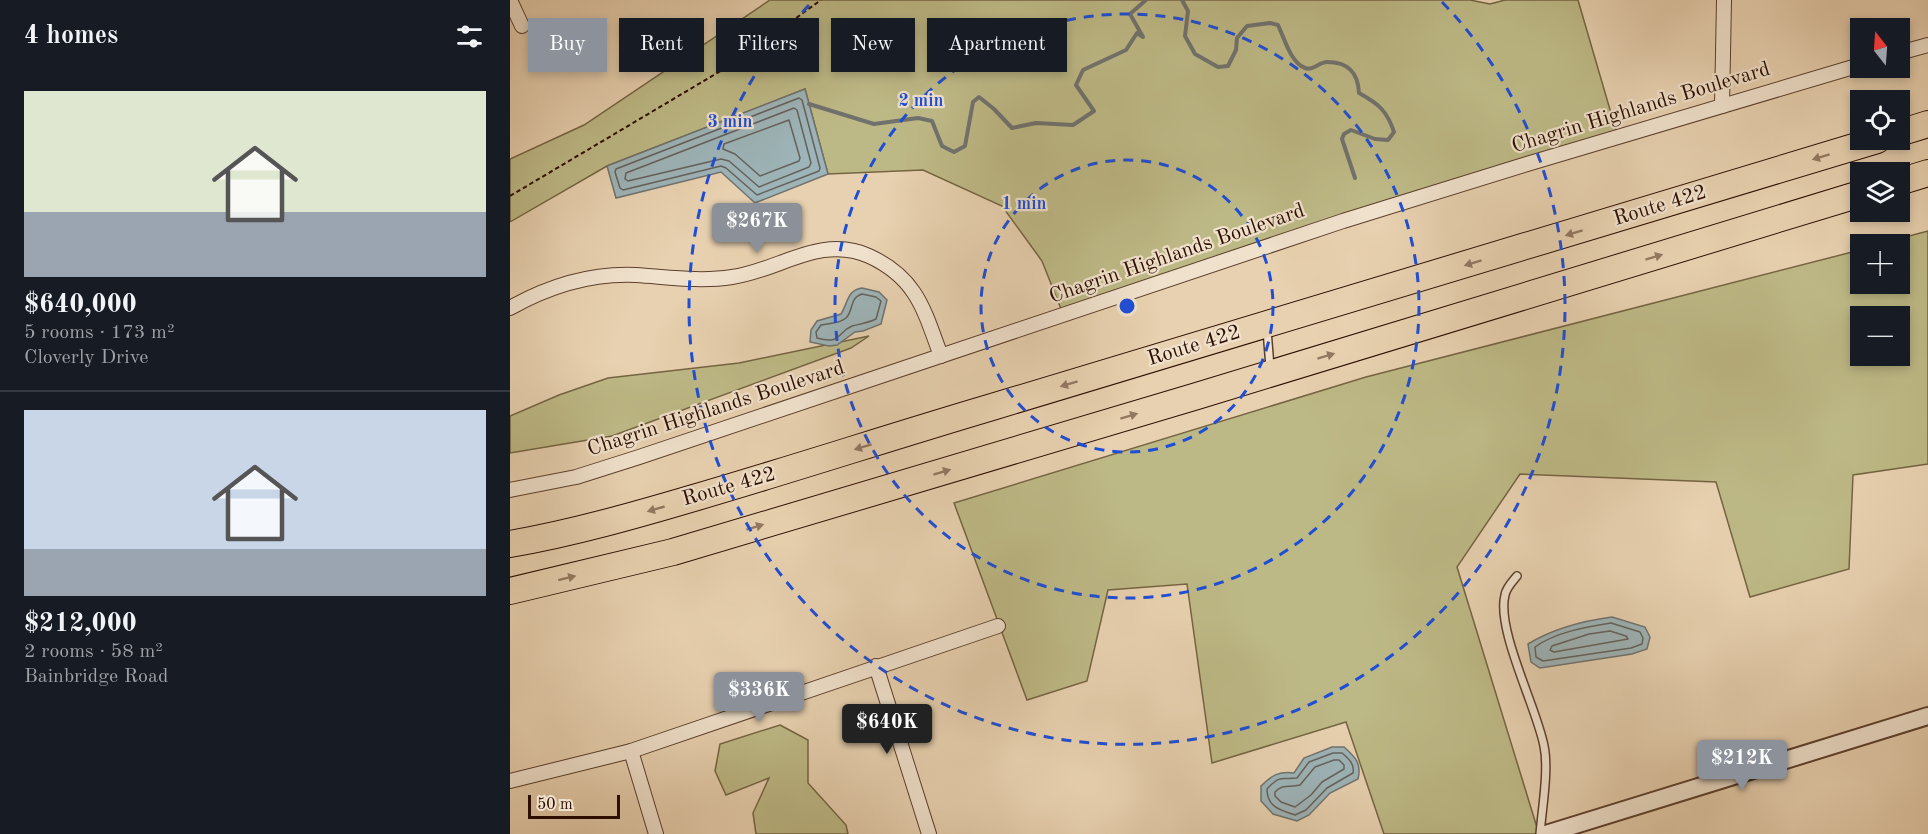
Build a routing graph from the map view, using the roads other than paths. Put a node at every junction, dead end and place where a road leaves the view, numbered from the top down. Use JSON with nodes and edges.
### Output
{"nodes":[{"id":1,"x":510,"y":0,"type":"edge"},
{"id":2,"x":1724,"y":0,"type":"edge"},
{"id":3,"x":522,"y":26,"type":"dead end"},
{"id":4,"x":1928,"y":45,"type":"edge"},
{"id":5,"x":1910,"y":50,"type":"edge"},
{"id":6,"x":1850,"y":68,"type":"edge"},
{"id":7,"x":1722,"y":106,"type":"junction"},
{"id":8,"x":1928,"y":124,"type":"edge"},
{"id":9,"x":1910,"y":130,"type":"edge"},
{"id":10,"x":1850,"y":148,"type":"edge"},
{"id":11,"x":1928,"y":173,"type":"edge"},
{"id":12,"x":1910,"y":179,"type":"edge"},
{"id":13,"x":1850,"y":197,"type":"edge"},
{"id":14,"x":510,"y":308,"type":"edge"},
{"id":15,"x":1266,"y":325,"type":"junction"},
{"id":16,"x":941,"y":356,"type":"junction"},
{"id":17,"x":1270,"y":373,"type":"junction"},
{"id":18,"x":510,"y":490,"type":"edge"},
{"id":19,"x":510,"y":544,"type":"edge"},
{"id":20,"x":1517,"y":576,"type":"dead end"},
{"id":21,"x":510,"y":591,"type":"edge"},
{"id":22,"x":998,"y":626,"type":"dead end"},
{"id":23,"x":876,"y":666,"type":"junction"},
{"id":24,"x":1928,"y":716,"type":"edge"},
{"id":25,"x":631,"y":750,"type":"junction"},
{"id":26,"x":510,"y":782,"type":"edge"},
{"id":27,"x":656,"y":834,"type":"edge"},
{"id":28,"x":929,"y":834,"type":"edge"},
{"id":29,"x":1540,"y":834,"type":"edge"},
{"id":30,"x":1546,"y":834,"type":"edge"}],
"edges":[{"from":1,"to":3,"type":"street"},
{"from":2,"to":7,"type":"street"},
{"from":4,"to":5,"type":"street"},
{"from":6,"to":7,"type":"street","name":"Chagrin Highlands Boulevard"},
{"from":7,"to":16,"type":"street","name":"Chagrin Highlands Boulevard"},
{"from":8,"to":9,"type":"highway"},
{"from":10,"to":15,"type":"highway","name":"Route 422","one_way":true},
{"from":11,"to":12,"type":"highway"},
{"from":17,"to":13,"type":"highway","one_way":true},
{"from":14,"to":16,"type":"street"},
{"from":15,"to":17,"type":"lane"},
{"from":15,"to":19,"type":"highway","name":"Route 422","one_way":true},
{"from":16,"to":18,"type":"street","name":"Chagrin Highlands Boulevard"},
{"from":21,"to":17,"type":"highway","one_way":true},
{"from":20,"to":29,"type":"lane"},
{"from":22,"to":23,"type":"street"},
{"from":23,"to":25,"type":"street"},
{"from":23,"to":28,"type":"street"},
{"from":24,"to":30,"type":"street"},
{"from":25,"to":26,"type":"street"},
{"from":25,"to":27,"type":"street"}]}
